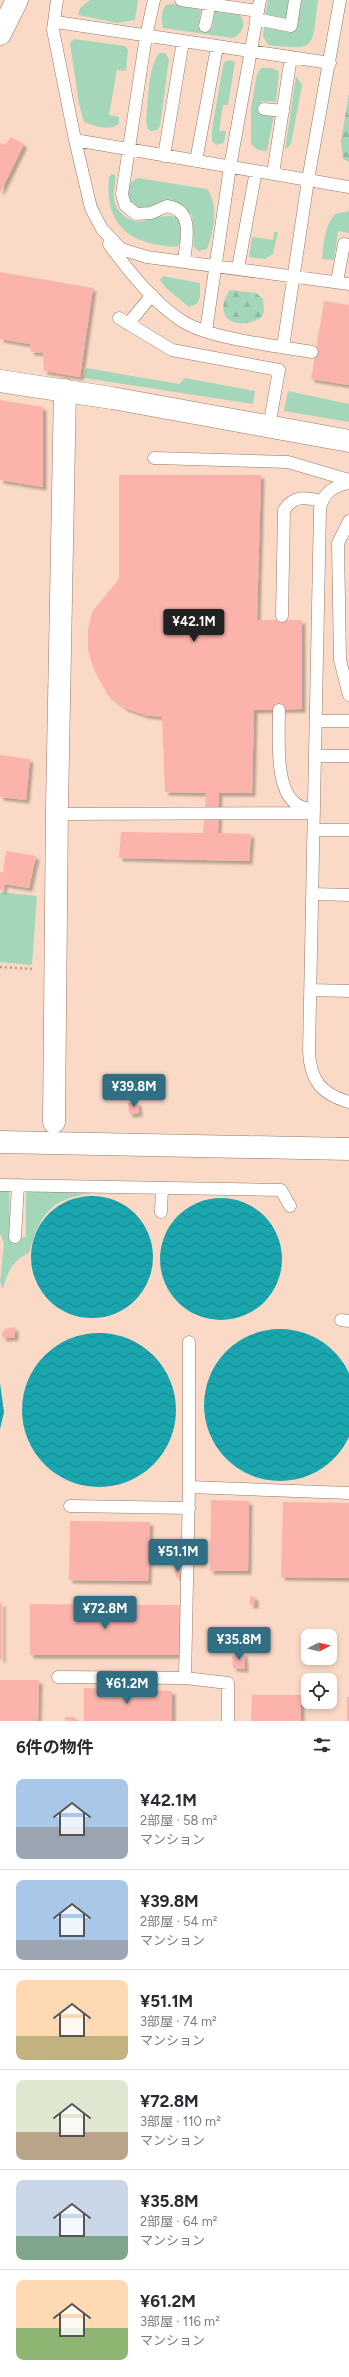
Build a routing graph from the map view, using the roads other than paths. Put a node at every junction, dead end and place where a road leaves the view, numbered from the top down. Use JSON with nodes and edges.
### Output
{"nodes":[{"id":1,"x":17,"y":0,"type":"edge"},
{"id":2,"x":57,"y":0,"type":"edge"},
{"id":3,"x":65,"y":0,"type":"edge"},
{"id":4,"x":154,"y":0,"type":"edge"},
{"id":5,"x":181,"y":0,"type":"edge"},
{"id":6,"x":295,"y":0,"type":"edge"},
{"id":7,"x":340,"y":0,"type":"edge"},
{"id":8,"x":210,"y":4,"type":"junction"},
{"id":9,"x":258,"y":10,"type":"edge"},
{"id":10,"x":55,"y":26,"type":"junction"},
{"id":11,"x":205,"y":26,"type":"dead end"},
{"id":12,"x":0,"y":34,"type":"edge"},
{"id":13,"x":146,"y":36,"type":"junction"},
{"id":14,"x":183,"y":41,"type":"junction"},
{"id":15,"x":217,"y":47,"type":"junction"},
{"id":16,"x":251,"y":52,"type":"junction"},
{"id":17,"x":291,"y":57,"type":"junction"},
{"id":18,"x":330,"y":63,"type":"junction"},
{"id":19,"x":264,"y":109,"type":"dead end"},
{"id":20,"x":283,"y":110,"type":"junction"},
{"id":21,"x":74,"y":140,"type":"junction"},
{"id":22,"x":129,"y":149,"type":"junction"},
{"id":23,"x":164,"y":156,"type":"junction"},
{"id":24,"x":196,"y":161,"type":"junction"},
{"id":25,"x":230,"y":167,"type":"junction"},
{"id":26,"x":256,"y":171,"type":"junction"},
{"id":27,"x":273,"y":174,"type":"junction"},
{"id":28,"x":308,"y":180,"type":"junction"},
{"id":29,"x":349,"y":187,"type":"edge"},
{"id":30,"x":102,"y":229,"type":"junction"},
{"id":31,"x":349,"y":245,"type":"edge"},
{"id":32,"x":184,"y":262,"type":"junction"},
{"id":33,"x":216,"y":266,"type":"junction"},
{"id":34,"x":238,"y":268,"type":"junction"},
{"id":35,"x":294,"y":276,"type":"junction"},
{"id":36,"x":337,"y":282,"type":"junction"},
{"id":37,"x":349,"y":284,"type":"edge"},
{"id":38,"x":152,"y":295,"type":"junction"},
{"id":39,"x":206,"y":331,"type":"junction"},
{"id":40,"x":283,"y":347,"type":"junction"},
{"id":41,"x":312,"y":352,"type":"dead end"},
{"id":42,"x":0,"y":381,"type":"edge"},
{"id":43,"x":65,"y":390,"type":"junction"},
{"id":44,"x":269,"y":427,"type":"junction"},
{"id":45,"x":349,"y":441,"type":"edge"},
{"id":46,"x":154,"y":458,"type":"dead end"},
{"id":47,"x":349,"y":482,"type":"edge"},
{"id":48,"x":322,"y":501,"type":"junction"},
{"id":49,"x":349,"y":521,"type":"edge"},
{"id":50,"x":282,"y":616,"type":"dead end"},
{"id":51,"x":349,"y":695,"type":"edge"},
{"id":52,"x":279,"y":710,"type":"dead end"},
{"id":53,"x":316,"y":721,"type":"junction"},
{"id":54,"x":349,"y":721,"type":"edge"},
{"id":55,"x":315,"y":756,"type":"junction"},
{"id":56,"x":349,"y":756,"type":"edge"},
{"id":57,"x":314,"y":811,"type":"junction"},
{"id":58,"x":57,"y":814,"type":"junction"},
{"id":59,"x":314,"y":830,"type":"junction"},
{"id":60,"x":349,"y":830,"type":"edge"},
{"id":61,"x":313,"y":894,"type":"junction"},
{"id":62,"x":349,"y":895,"type":"edge"},
{"id":63,"x":311,"y":990,"type":"junction"},
{"id":64,"x":349,"y":991,"type":"edge"},
{"id":65,"x":349,"y":1102,"type":"edge"},
{"id":66,"x":54,"y":1122,"type":"dead end"},
{"id":67,"x":0,"y":1142,"type":"edge"},
{"id":68,"x":349,"y":1149,"type":"edge"},
{"id":69,"x":0,"y":1185,"type":"edge"},
{"id":70,"x":18,"y":1185,"type":"junction"},
{"id":71,"x":162,"y":1188,"type":"junction"},
{"id":72,"x":290,"y":1206,"type":"dead end"},
{"id":73,"x":161,"y":1212,"type":"dead end"},
{"id":74,"x":15,"y":1237,"type":"dead end"},
{"id":75,"x":189,"y":1342,"type":"dead end"},
{"id":76,"x":189,"y":1487,"type":"junction"},
{"id":77,"x":349,"y":1493,"type":"edge"},
{"id":78,"x":70,"y":1506,"type":"dead end"},
{"id":79,"x":189,"y":1508,"type":"junction"},
{"id":80,"x":58,"y":1677,"type":"dead end"},
{"id":81,"x":185,"y":1678,"type":"junction"},
{"id":82,"x":228,"y":1721,"type":"edge"}],
"edges":[{"from":1,"to":12,"type":"street"},
{"from":2,"to":10,"type":"lane"},
{"from":3,"to":10,"type":"lane"},
{"from":4,"to":13,"type":"lane"},
{"from":5,"to":8,"type":"lane"},
{"from":6,"to":9,"type":"lane"},
{"from":7,"to":18,"type":"lane"},
{"from":8,"to":9,"type":"lane"},
{"from":8,"to":11,"type":"lane"},
{"from":9,"to":16,"type":"lane"},
{"from":10,"to":13,"type":"lane"},
{"from":10,"to":21,"type":"lane"},
{"from":13,"to":14,"type":"lane"},
{"from":13,"to":22,"type":"lane"},
{"from":14,"to":15,"type":"lane"},
{"from":14,"to":23,"type":"lane"},
{"from":15,"to":16,"type":"lane"},
{"from":15,"to":24,"type":"lane"},
{"from":16,"to":17,"type":"lane"},
{"from":16,"to":25,"type":"lane"},
{"from":17,"to":18,"type":"lane"},
{"from":17,"to":20,"type":"lane"},
{"from":18,"to":28,"type":"lane"},
{"from":19,"to":20,"type":"lane"},
{"from":20,"to":27,"type":"lane"},
{"from":21,"to":22,"type":"lane"},
{"from":21,"to":30,"type":"lane"},
{"from":22,"to":23,"type":"lane"},
{"from":22,"to":32,"type":"lane"},
{"from":23,"to":24,"type":"lane"},
{"from":24,"to":25,"type":"lane"},
{"from":25,"to":26,"type":"lane"},
{"from":25,"to":33,"type":"lane"},
{"from":26,"to":27,"type":"lane"},
{"from":26,"to":34,"type":"lane"},
{"from":27,"to":28,"type":"lane"},
{"from":28,"to":29,"type":"lane"},
{"from":28,"to":35,"type":"lane"},
{"from":30,"to":32,"type":"lane"},
{"from":30,"to":38,"type":"lane"},
{"from":31,"to":36,"type":"lane"},
{"from":32,"to":33,"type":"lane"},
{"from":33,"to":34,"type":"lane"},
{"from":33,"to":39,"type":"lane"},
{"from":34,"to":35,"type":"lane"},
{"from":35,"to":36,"type":"lane"},
{"from":35,"to":40,"type":"lane"},
{"from":36,"to":37,"type":"lane"},
{"from":38,"to":39,"type":"lane"},
{"from":38,"to":44,"type":"lane"},
{"from":39,"to":40,"type":"lane"},
{"from":40,"to":41,"type":"lane"},
{"from":42,"to":43,"type":"street"},
{"from":43,"to":44,"type":"street"},
{"from":43,"to":58,"type":"street"},
{"from":44,"to":45,"type":"street"},
{"from":46,"to":47,"type":"lane"},
{"from":47,"to":48,"type":"lane"},
{"from":48,"to":50,"type":"lane"},
{"from":48,"to":53,"type":"lane"},
{"from":49,"to":51,"type":"lane"},
{"from":52,"to":57,"type":"lane"},
{"from":53,"to":54,"type":"lane"},
{"from":53,"to":55,"type":"lane"},
{"from":55,"to":56,"type":"lane"},
{"from":55,"to":57,"type":"lane"},
{"from":57,"to":58,"type":"lane"},
{"from":57,"to":59,"type":"lane"},
{"from":58,"to":66,"type":"street"},
{"from":59,"to":60,"type":"lane"},
{"from":59,"to":61,"type":"lane"},
{"from":61,"to":62,"type":"lane"},
{"from":61,"to":63,"type":"lane"},
{"from":63,"to":64,"type":"lane"},
{"from":63,"to":65,"type":"lane"},
{"from":67,"to":68,"type":"street"},
{"from":69,"to":70,"type":"lane"},
{"from":70,"to":71,"type":"lane"},
{"from":70,"to":74,"type":"lane"},
{"from":71,"to":72,"type":"lane"},
{"from":71,"to":73,"type":"lane"},
{"from":75,"to":76,"type":"lane"},
{"from":76,"to":77,"type":"lane"},
{"from":76,"to":79,"type":"lane"},
{"from":78,"to":79,"type":"lane"},
{"from":79,"to":81,"type":"lane"},
{"from":80,"to":81,"type":"lane"},
{"from":81,"to":82,"type":"lane"}]}
